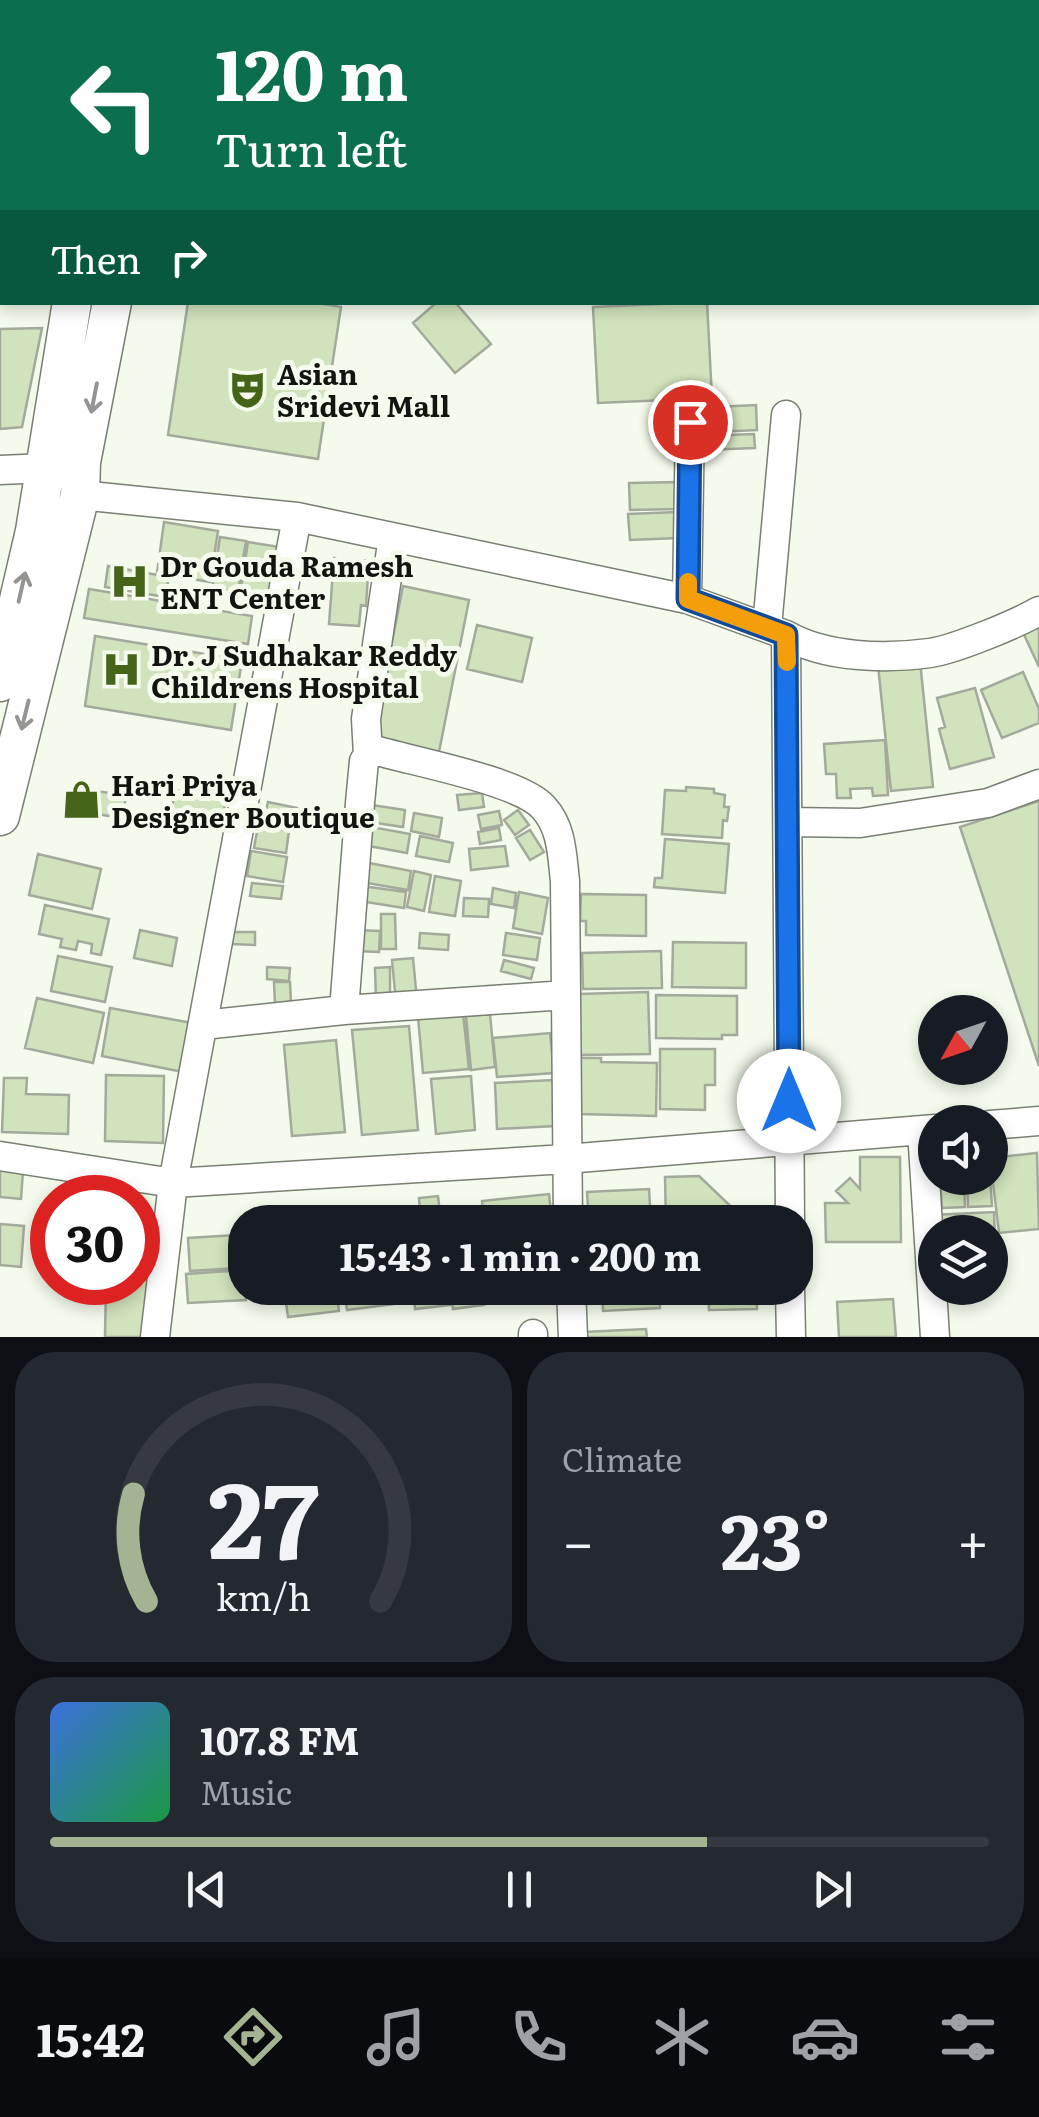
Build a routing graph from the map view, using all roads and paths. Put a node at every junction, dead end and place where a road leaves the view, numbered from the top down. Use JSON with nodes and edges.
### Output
{"nodes":[{"id":1,"x":72,"y":305,"type":"edge"},
{"id":2,"x":111,"y":305,"type":"edge"},
{"id":3,"x":786,"y":415,"type":"dead end"},
{"id":4,"x":690,"y":422,"type":"dead end"},
{"id":5,"x":46,"y":468,"type":"junction"},
{"id":6,"x":0,"y":470,"type":"edge"},
{"id":7,"x":80,"y":495,"type":"junction"},
{"id":8,"x":297,"y":517,"type":"junction"},
{"id":9,"x":393,"y":537,"type":"junction"},
{"id":10,"x":688,"y":599,"type":"junction"},
{"id":11,"x":1039,"y":611,"type":"edge"},
{"id":12,"x":777,"y":631,"type":"junction"},
{"id":13,"x":0,"y":682,"type":"edge"},
{"id":14,"x":368,"y":755,"type":"junction"},
{"id":15,"x":1039,"y":784,"type":"edge"},
{"id":16,"x":0,"y":816,"type":"edge"},
{"id":17,"x":788,"y":822,"type":"junction"},
{"id":18,"x":566,"y":995,"type":"junction"},
{"id":19,"x":344,"y":1010,"type":"junction"},
{"id":20,"x":203,"y":1025,"type":"junction"},
{"id":21,"x":1039,"y":1121,"type":"edge"},
{"id":22,"x":1008,"y":1124,"type":"edge"},
{"id":23,"x":918,"y":1131,"type":"edge"},
{"id":24,"x":789,"y":1141,"type":"junction"},
{"id":25,"x":0,"y":1156,"type":"edge"},
{"id":26,"x":566,"y":1159,"type":"junction"},
{"id":27,"x":173,"y":1183,"type":"junction"},
{"id":28,"x":930,"y":1195,"type":"edge"},
{"id":29,"x":567,"y":1205,"type":"edge"},
{"id":30,"x":790,"y":1205,"type":"edge"},
{"id":31,"x":572,"y":1305,"type":"edge"},
{"id":32,"x":790,"y":1305,"type":"edge"},
{"id":33,"x":155,"y":1337,"type":"edge"},
{"id":34,"x":573,"y":1337,"type":"edge"},
{"id":35,"x":791,"y":1337,"type":"edge"},
{"id":36,"x":935,"y":1337,"type":"edge"}],
"edges":[{"from":1,"to":5,"type":"street"},
{"from":2,"to":7,"type":"street","one_way":true},
{"from":3,"to":12,"type":"street"},
{"from":4,"to":10,"type":"street"},
{"from":5,"to":6,"type":"street"},
{"from":13,"to":5,"type":"street","one_way":true},
{"from":7,"to":8,"type":"street"},
{"from":7,"to":16,"type":"street","one_way":true},
{"from":8,"to":9,"type":"street"},
{"from":8,"to":20,"type":"street"},
{"from":9,"to":10,"type":"street"},
{"from":9,"to":14,"type":"street"},
{"from":10,"to":12,"type":"street"},
{"from":11,"to":12,"type":"street"},
{"from":12,"to":17,"type":"street"},
{"from":14,"to":18,"type":"street"},
{"from":14,"to":19,"type":"street"},
{"from":15,"to":17,"type":"street"},
{"from":17,"to":24,"type":"street"},
{"from":18,"to":19,"type":"street"},
{"from":18,"to":26,"type":"street"},
{"from":19,"to":20,"type":"street"},
{"from":20,"to":27,"type":"street"},
{"from":21,"to":22,"type":"street"},
{"from":23,"to":24,"type":"street"},
{"from":24,"to":26,"type":"street"},
{"from":24,"to":30,"type":"street"},
{"from":25,"to":27,"type":"street"},
{"from":26,"to":27,"type":"street"},
{"from":26,"to":29,"type":"street"},
{"from":27,"to":33,"type":"street"},
{"from":28,"to":36,"type":"street"},
{"from":31,"to":34,"type":"street"},
{"from":32,"to":35,"type":"street"}]}
